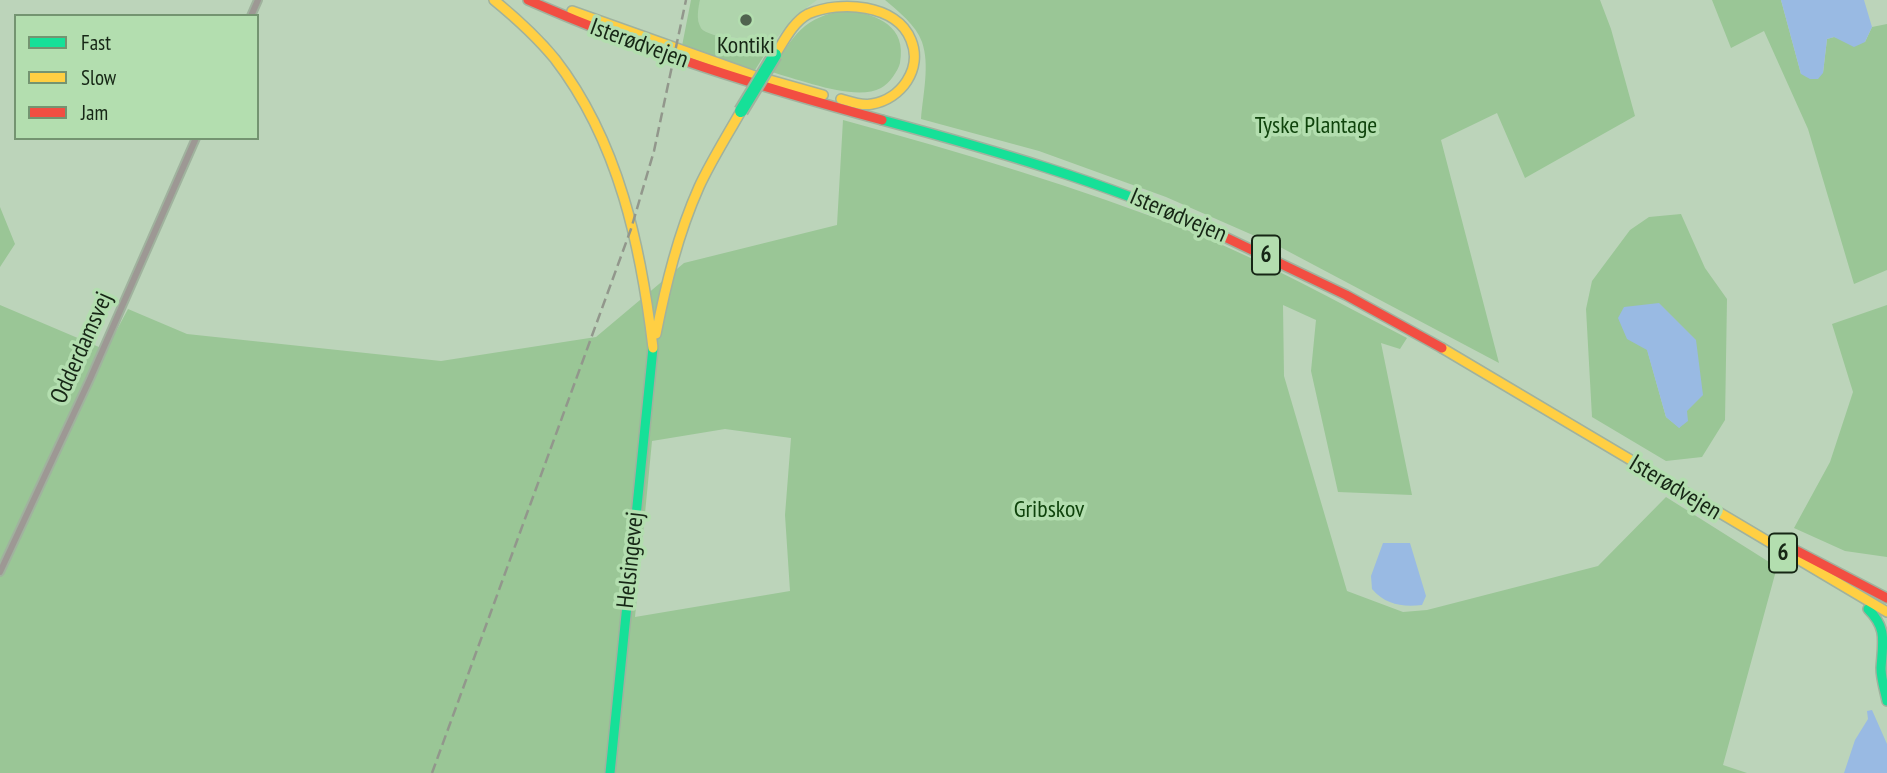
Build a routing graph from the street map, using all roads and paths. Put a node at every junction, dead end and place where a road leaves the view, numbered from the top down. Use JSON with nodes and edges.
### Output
{"nodes":[{"id":1,"x":494,"y":0,"type":"edge"},
{"id":2,"x":528,"y":0,"type":"edge"},
{"id":3,"x":542,"y":0,"type":"edge"},
{"id":4,"x":195,"y":140,"type":"edge"},
{"id":5,"x":653,"y":348,"type":"junction"},
{"id":6,"x":1727,"y":519,"type":"junction"},
{"id":7,"x":0,"y":572,"type":"edge"},
{"id":8,"x":1839,"y":586,"type":"junction"},
{"id":9,"x":1887,"y":598,"type":"edge"},
{"id":10,"x":1887,"y":612,"type":"edge"},
{"id":11,"x":1885,"y":650,"type":"edge"},
{"id":12,"x":1887,"y":701,"type":"edge"},
{"id":13,"x":610,"y":773,"type":"edge"}],
"edges":[{"from":1,"to":5,"type":"main road"},
{"from":2,"to":6,"type":"main road","name":"Isterødvejen","number":"6"},
{"from":3,"to":5,"type":"main road","bridge":true},
{"from":4,"to":7,"type":"street","name":"Odderdamsvej"},
{"from":5,"to":13,"type":"main road","name":"Helsingevej"},
{"from":6,"to":8,"type":"main road","name":"Isterødvejen","number":"6"},
{"from":6,"to":9,"type":"main road"},
{"from":8,"to":10,"type":"main road","name":"Isterødvejen","number":"6"},
{"from":8,"to":11,"type":"main road"},
{"from":11,"to":12,"type":"main road"}]}
